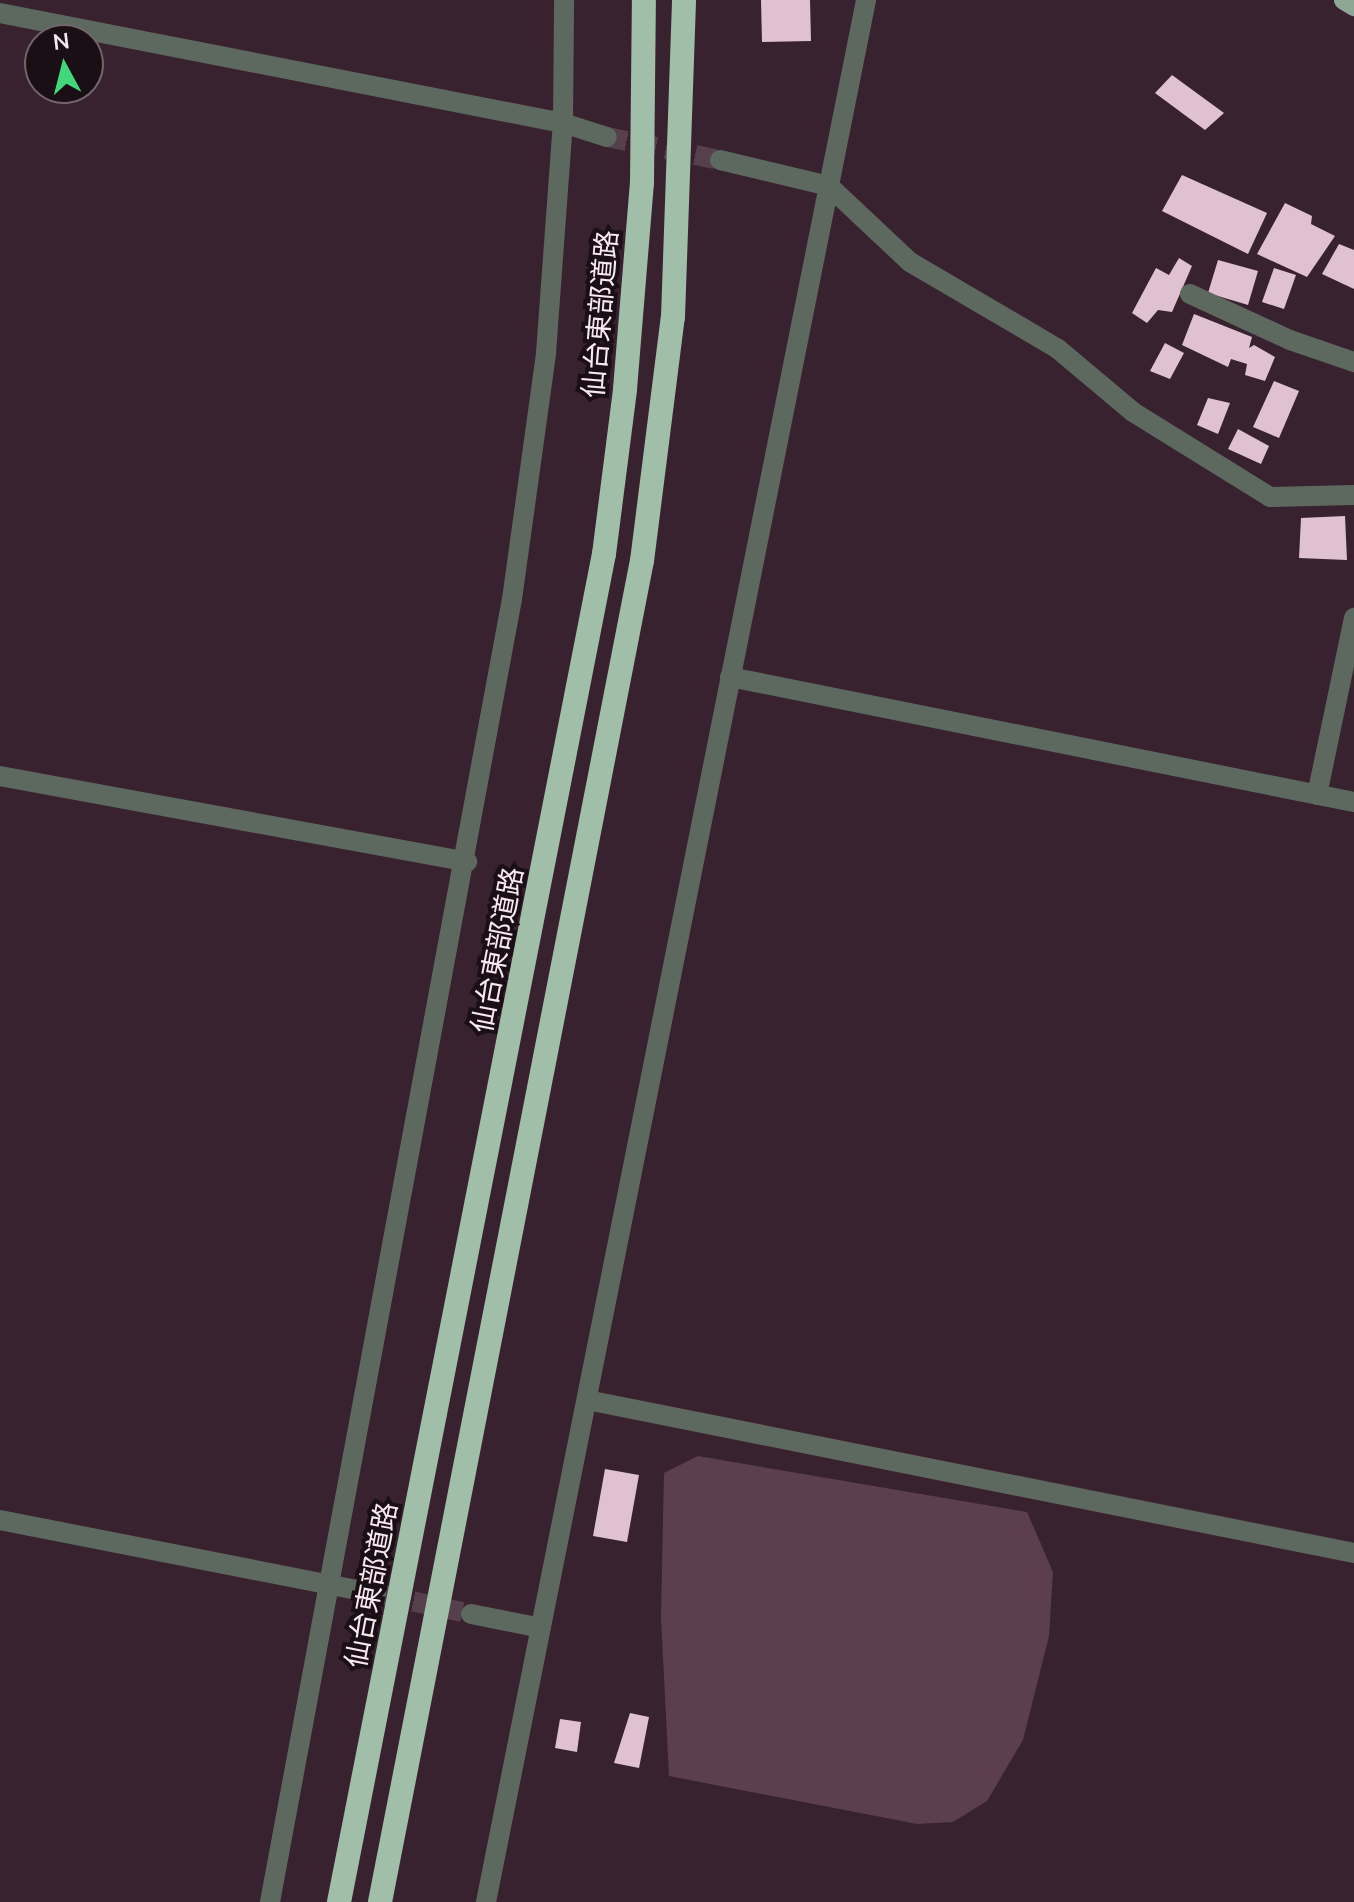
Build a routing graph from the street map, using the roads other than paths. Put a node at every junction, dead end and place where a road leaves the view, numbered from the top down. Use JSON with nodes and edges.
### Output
{"nodes":[{"id":1,"x":564,"y":0,"type":"edge"},
{"id":2,"x":644,"y":0,"type":"edge"},
{"id":3,"x":684,"y":0,"type":"edge"},
{"id":4,"x":866,"y":0,"type":"edge"},
{"id":5,"x":1344,"y":0,"type":"edge"},
{"id":6,"x":1354,"y":6,"type":"edge"},
{"id":7,"x":0,"y":13,"type":"edge"},
{"id":8,"x":563,"y":123,"type":"junction"},
{"id":9,"x":607,"y":137,"type":"tunnel mouth"},
{"id":10,"x":720,"y":160,"type":"tunnel mouth"},
{"id":11,"x":829,"y":186,"type":"junction"},
{"id":12,"x":1190,"y":294,"type":"dead end"},
{"id":13,"x":1354,"y":362,"type":"edge"},
{"id":14,"x":1354,"y":495,"type":"edge"},
{"id":15,"x":1354,"y":618,"type":"edge"},
{"id":16,"x":730,"y":677,"type":"junction"},
{"id":17,"x":0,"y":776,"type":"edge"},
{"id":18,"x":1317,"y":795,"type":"junction"},
{"id":19,"x":1354,"y":802,"type":"edge"},
{"id":20,"x":467,"y":862,"type":"junction"},
{"id":21,"x":587,"y":1400,"type":"junction"},
{"id":22,"x":0,"y":1520,"type":"edge"},
{"id":23,"x":1354,"y":1553,"type":"edge"},
{"id":24,"x":331,"y":1584,"type":"junction"},
{"id":25,"x":376,"y":1594,"type":"tunnel mouth"},
{"id":26,"x":471,"y":1614,"type":"tunnel mouth"},
{"id":27,"x":541,"y":1628,"type":"junction"},
{"id":28,"x":270,"y":1902,"type":"edge"},
{"id":29,"x":339,"y":1902,"type":"edge"},
{"id":30,"x":380,"y":1902,"type":"edge"},
{"id":31,"x":486,"y":1902,"type":"edge"}],
"edges":[{"from":1,"to":8,"type":"street"},
{"from":2,"to":29,"type":"highway","name":"仙台東部道路"},
{"from":3,"to":30,"type":"highway"},
{"from":4,"to":11,"type":"street"},
{"from":5,"to":6,"type":"main road"},
{"from":7,"to":8,"type":"street"},
{"from":8,"to":9,"type":"street"},
{"from":8,"to":20,"type":"street"},
{"from":10,"to":11,"type":"street"},
{"from":11,"to":14,"type":"street"},
{"from":11,"to":16,"type":"street"},
{"from":12,"to":13,"type":"street"},
{"from":15,"to":18,"type":"street"},
{"from":16,"to":18,"type":"street"},
{"from":16,"to":21,"type":"street"},
{"from":17,"to":20,"type":"street"},
{"from":18,"to":19,"type":"street"},
{"from":20,"to":24,"type":"street"},
{"from":21,"to":23,"type":"street"},
{"from":21,"to":27,"type":"street"},
{"from":22,"to":24,"type":"street"},
{"from":24,"to":25,"type":"street"},
{"from":24,"to":28,"type":"street"},
{"from":26,"to":27,"type":"street"},
{"from":27,"to":31,"type":"street"}]}
